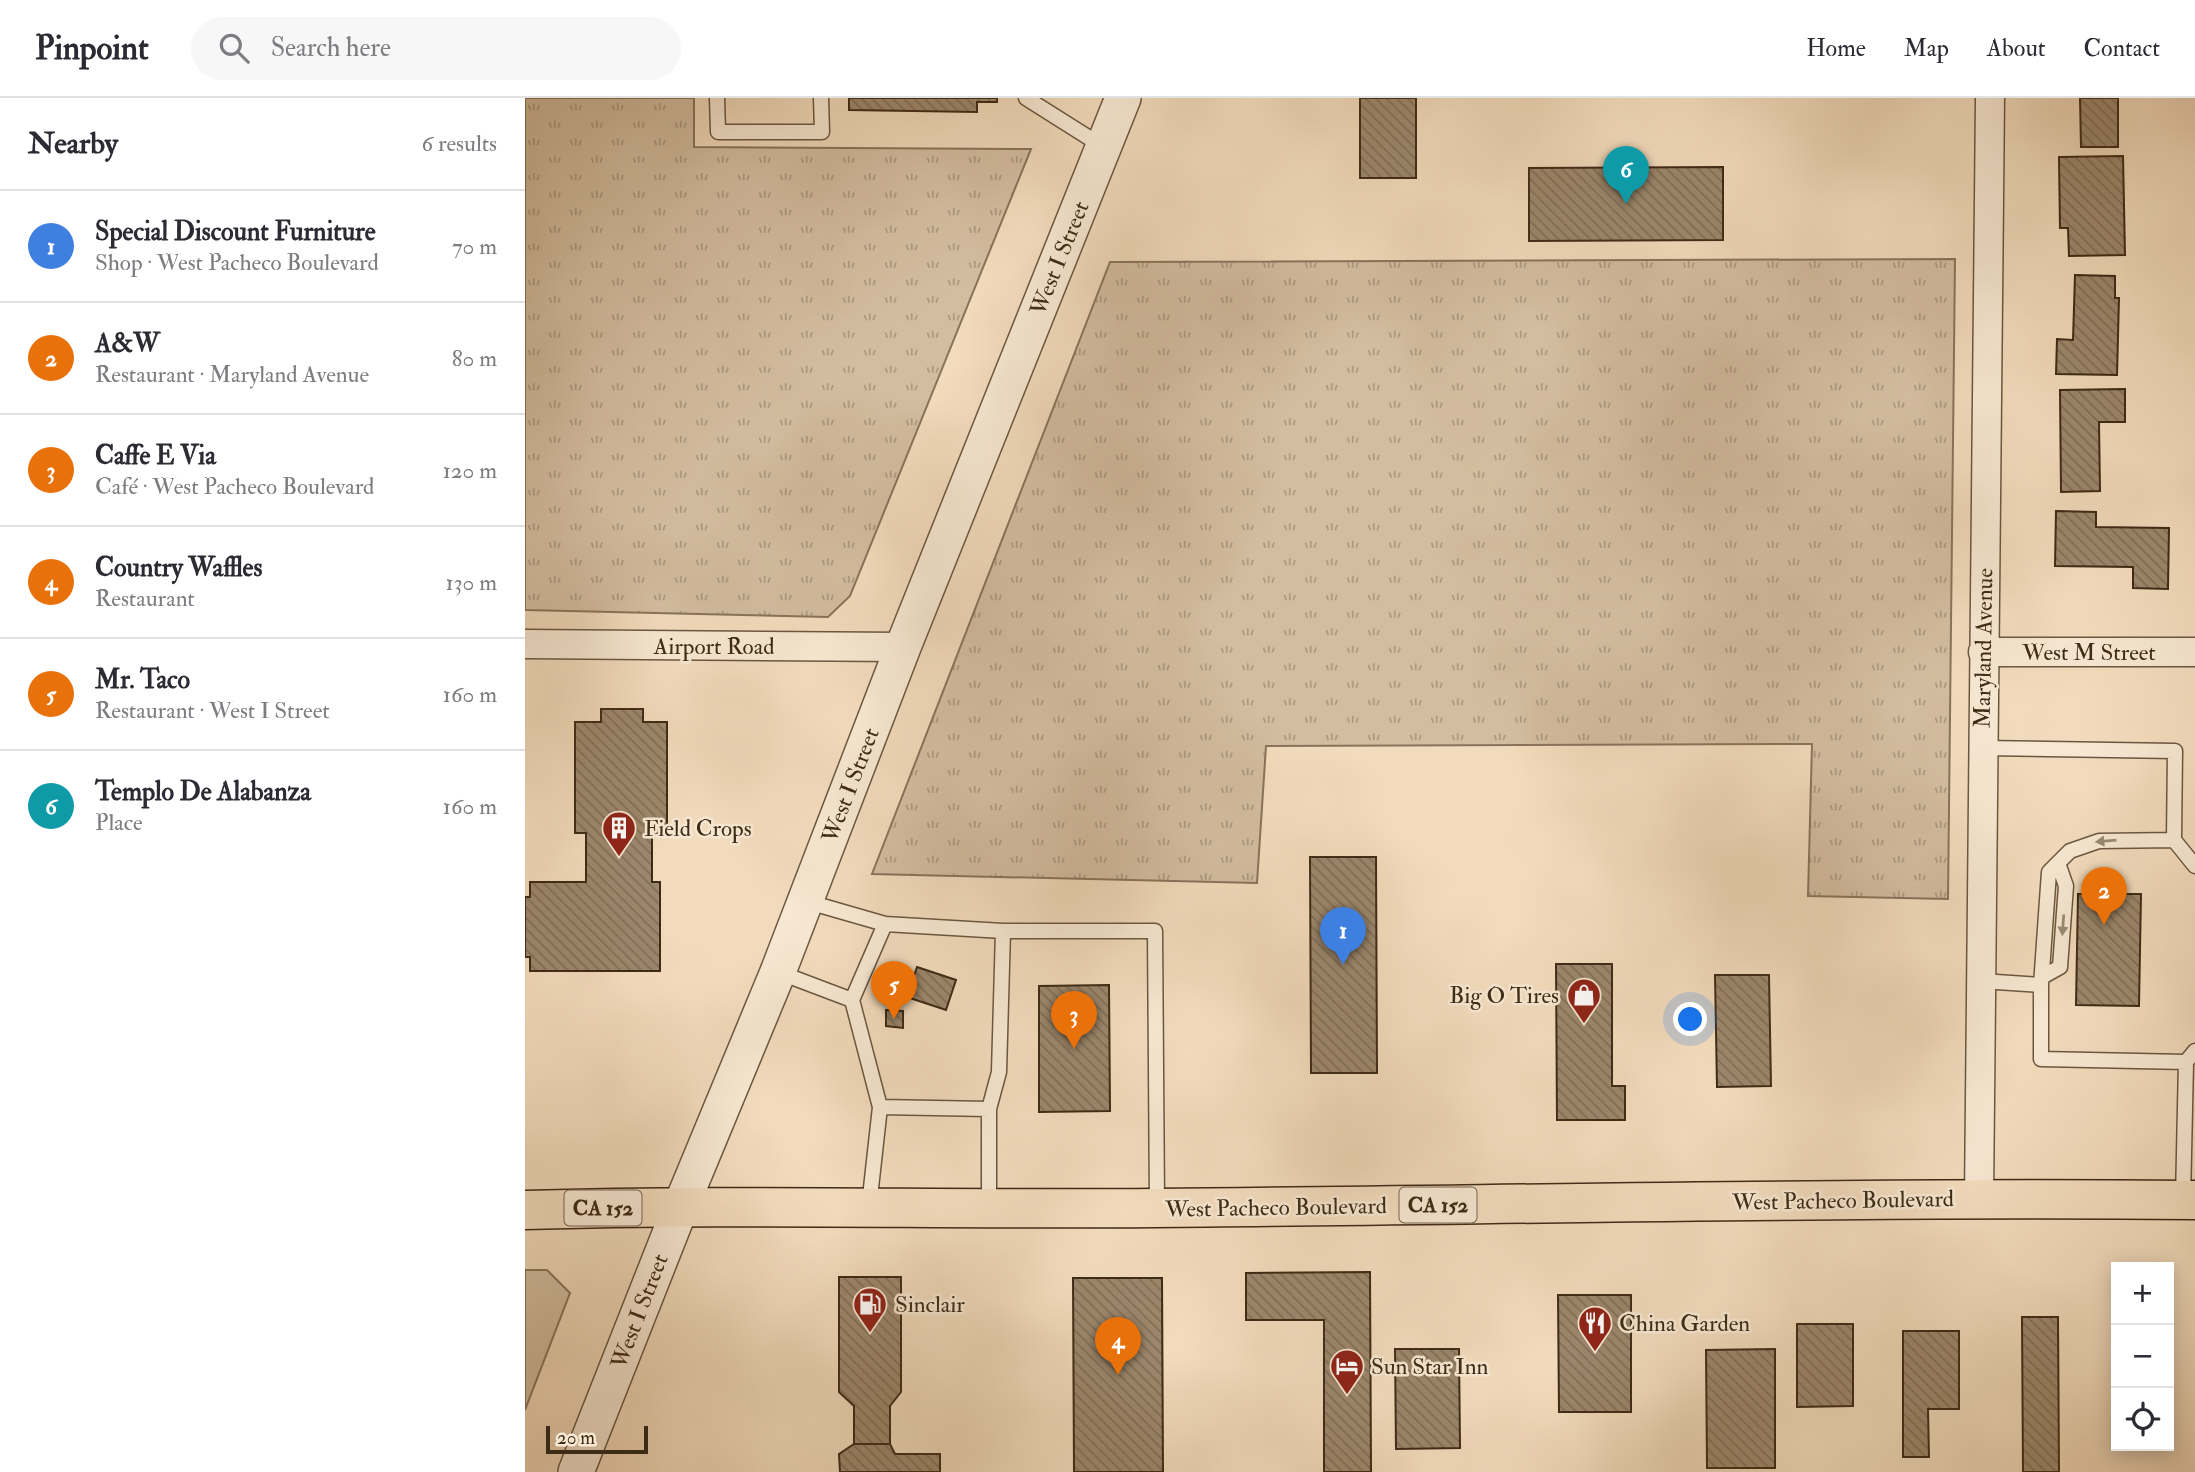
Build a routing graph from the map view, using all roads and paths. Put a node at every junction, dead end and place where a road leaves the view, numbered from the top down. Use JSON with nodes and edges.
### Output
{"nodes":[{"id":1,"x":717,"y":98,"type":"edge"},
{"id":2,"x":821,"y":98,"type":"edge"},
{"id":3,"x":1026,"y":98,"type":"edge"},
{"id":4,"x":1123,"y":98,"type":"edge"},
{"id":5,"x":1990,"y":98,"type":"edge"},
{"id":6,"x":1104,"y":147,"type":"junction"},
{"id":7,"x":525,"y":644,"type":"edge"},
{"id":8,"x":902,"y":647,"type":"junction"},
{"id":9,"x":1983,"y":652,"type":"junction"},
{"id":10,"x":2195,"y":652,"type":"edge"},
{"id":11,"x":1982,"y":748,"type":"junction"},
{"id":12,"x":2174,"y":840,"type":"junction"},
{"id":13,"x":2195,"y":866,"type":"edge"},
{"id":14,"x":805,"y":901,"type":"junction"},
{"id":15,"x":885,"y":924,"type":"junction"},
{"id":16,"x":1003,"y":931,"type":"junction"},
{"id":17,"x":778,"y":972,"type":"junction"},
{"id":18,"x":1981,"y":981,"type":"junction"},
{"id":19,"x":2042,"y":981,"type":"junction"},
{"id":20,"x":852,"y":1000,"type":"junction"},
{"id":21,"x":2190,"y":1056,"type":"edge"},
{"id":22,"x":880,"y":1107,"type":"junction"},
{"id":23,"x":989,"y":1109,"type":"junction"},
{"id":24,"x":1979,"y":1199,"type":"junction"},
{"id":25,"x":2189,"y":1200,"type":"edge"},
{"id":26,"x":681,"y":1206,"type":"junction"},
{"id":27,"x":1157,"y":1208,"type":"junction"},
{"id":28,"x":869,"y":1209,"type":"junction"},
{"id":29,"x":989,"y":1209,"type":"junction"},
{"id":30,"x":525,"y":1210,"type":"edge"},
{"id":31,"x":576,"y":1472,"type":"edge"}],
"edges":[{"from":1,"to":2,"type":"lane"},
{"from":3,"to":6,"type":"lane"},
{"from":4,"to":6,"type":"street","name":"West I Street"},
{"from":5,"to":9,"type":"street","name":"Maryland Avenue"},
{"from":6,"to":8,"type":"street","name":"West I Street"},
{"from":7,"to":8,"type":"street","name":"Airport Road"},
{"from":8,"to":14,"type":"street","name":"West I Street"},
{"from":9,"to":10,"type":"street","name":"West M Street"},
{"from":9,"to":11,"type":"street","name":"Maryland Avenue"},
{"from":11,"to":12,"type":"lane"},
{"from":11,"to":18,"type":"street","name":"Maryland Avenue"},
{"from":12,"to":13,"type":"lane"},
{"from":12,"to":19,"type":"lane","one_way":true},
{"from":14,"to":15,"type":"lane"},
{"from":14,"to":17,"type":"street","name":"West I Street"},
{"from":15,"to":16,"type":"lane"},
{"from":15,"to":20,"type":"lane"},
{"from":16,"to":23,"type":"lane"},
{"from":16,"to":27,"type":"lane"},
{"from":17,"to":20,"type":"lane"},
{"from":17,"to":26,"type":"street","name":"West I Street"},
{"from":18,"to":19,"type":"lane"},
{"from":18,"to":24,"type":"street","name":"Maryland Avenue"},
{"from":19,"to":21,"type":"lane"},
{"from":20,"to":22,"type":"lane"},
{"from":21,"to":25,"type":"lane"},
{"from":22,"to":23,"type":"lane"},
{"from":22,"to":28,"type":"lane"},
{"from":23,"to":29,"type":"lane"},
{"from":24,"to":25,"type":"highway","name":"West Pacheco Boulevard","number":"CA 152"},
{"from":24,"to":27,"type":"highway","name":"West Pacheco Boulevard","number":"CA 152"},
{"from":26,"to":28,"type":"highway","name":"West Pacheco Boulevard","number":"CA 152"},
{"from":26,"to":30,"type":"highway","name":"West Pacheco Boulevard","number":"CA 152"},
{"from":26,"to":31,"type":"street","name":"West I Street"},
{"from":27,"to":29,"type":"highway","name":"West Pacheco Boulevard","number":"CA 152"},
{"from":28,"to":29,"type":"highway","name":"West Pacheco Boulevard","number":"CA 152"}]}
